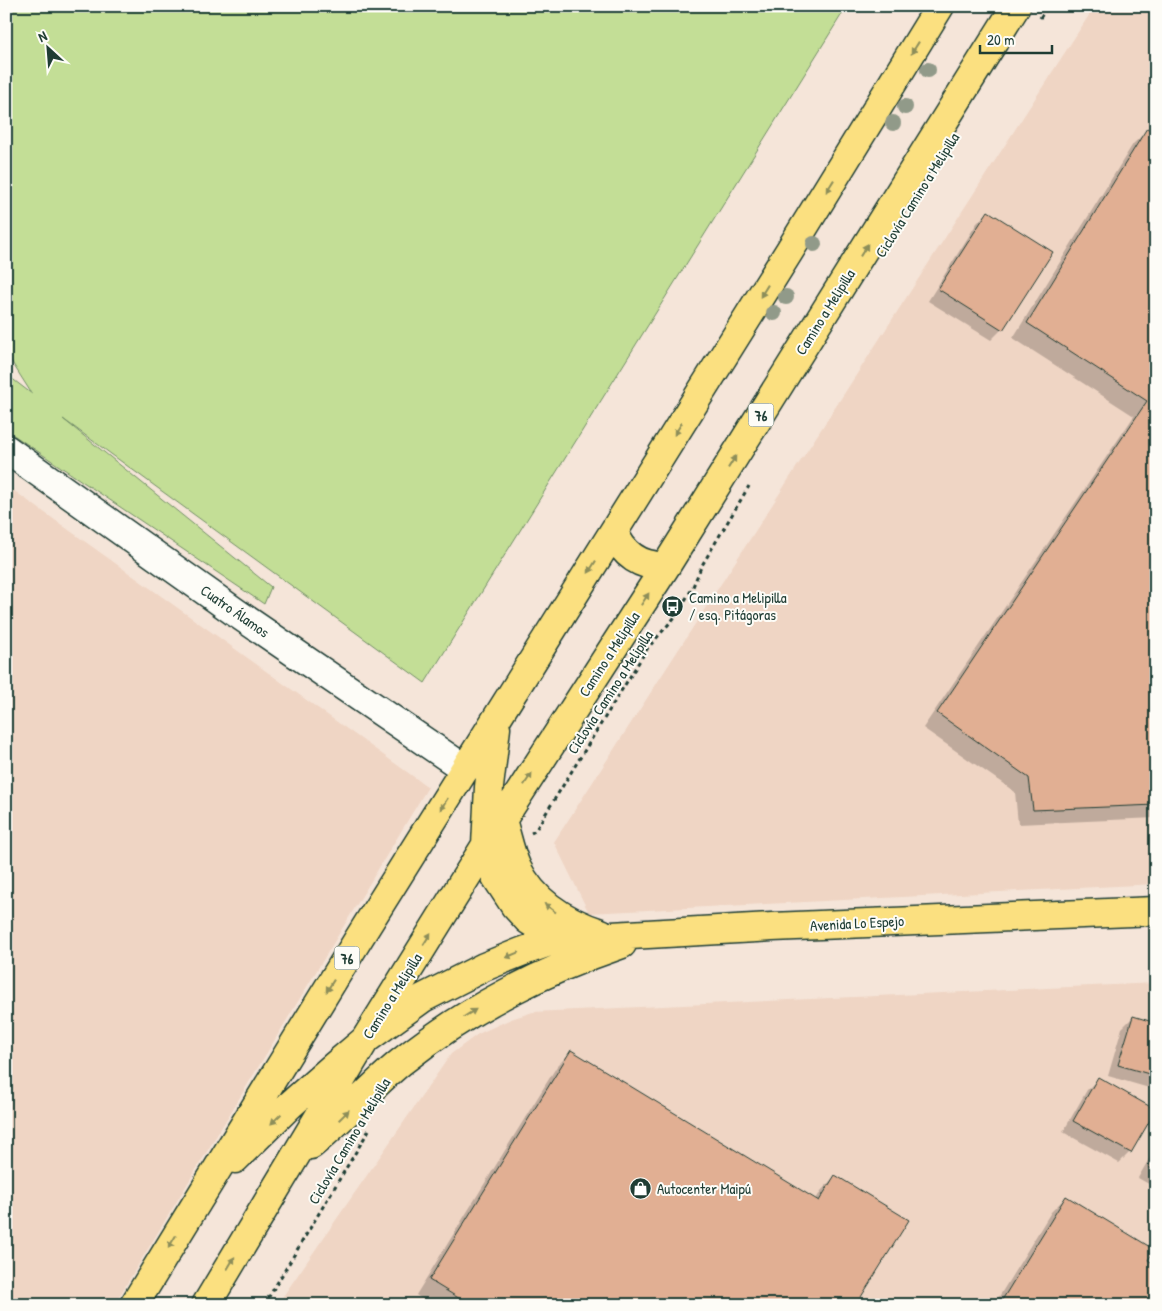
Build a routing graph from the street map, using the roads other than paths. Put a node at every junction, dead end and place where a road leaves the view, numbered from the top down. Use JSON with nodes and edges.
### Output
{"nodes":[{"id":1,"x":940,"y":6,"type":"edge"},
{"id":2,"x":1016,"y":6,"type":"edge"},
{"id":3,"x":6,"y":449,"type":"edge"},
{"id":4,"x":614,"y":532,"type":"junction"},
{"id":5,"x":666,"y":566,"type":"junction"},
{"id":6,"x":498,"y":718,"type":"junction"},
{"id":7,"x":465,"y":769,"type":"junction"},
{"id":8,"x":498,"y":836,"type":"junction"},
{"id":9,"x":1156,"y":911,"type":"edge"},
{"id":10,"x":655,"y":933,"type":"junction"},
{"id":11,"x":609,"y":936,"type":"junction"},
{"id":12,"x":558,"y":939,"type":"junction"},
{"id":13,"x":365,"y":1040,"type":"junction"},
{"id":14,"x":294,"y":1158,"type":"junction"},
{"id":15,"x":197,"y":1200,"type":"junction"},
{"id":16,"x":134,"y":1305,"type":"edge"},
{"id":17,"x":206,"y":1305,"type":"edge"}],
"edges":[{"from":1,"to":4,"type":"main road","number":"76","one_way":true},
{"from":5,"to":2,"type":"main road","name":"Camino a Melipilla","number":"76","one_way":true},
{"from":3,"to":7,"type":"street","name":"Cuatro Álamos"},
{"from":4,"to":5,"type":"main road"},
{"from":4,"to":6,"type":"main road","number":"76","one_way":true},
{"from":8,"to":5,"type":"main road","name":"Camino a Melipilla","number":"76","one_way":true},
{"from":6,"to":7,"type":"main road","number":"76"},
{"from":6,"to":8,"type":"main road"},
{"from":7,"to":15,"type":"main road","number":"76","one_way":true},
{"from":11,"to":8,"type":"main road","one_way":true},
{"from":8,"to":12,"type":"main road"},
{"from":13,"to":8,"type":"main road","name":"Camino a Melipilla","number":"76","one_way":true},
{"from":9,"to":10,"type":"main road","name":"Avenida Lo Espejo"},
{"from":10,"to":11,"type":"main road","name":"Avenida Lo Espejo"},
{"from":14,"to":10,"type":"main road","one_way":true},
{"from":11,"to":12,"type":"main road","name":"Avenida Lo Espejo"},
{"from":12,"to":13,"type":"main road","name":"Avenida Lo Espejo","one_way":true},
{"from":13,"to":14,"type":"main road","name":"Camino a Melipilla","number":"76"},
{"from":13,"to":15,"type":"main road","one_way":true},
{"from":17,"to":14,"type":"main road","name":"Camino a Melipilla","number":"76","one_way":true},
{"from":15,"to":16,"type":"main road","number":"76","one_way":true}]}
